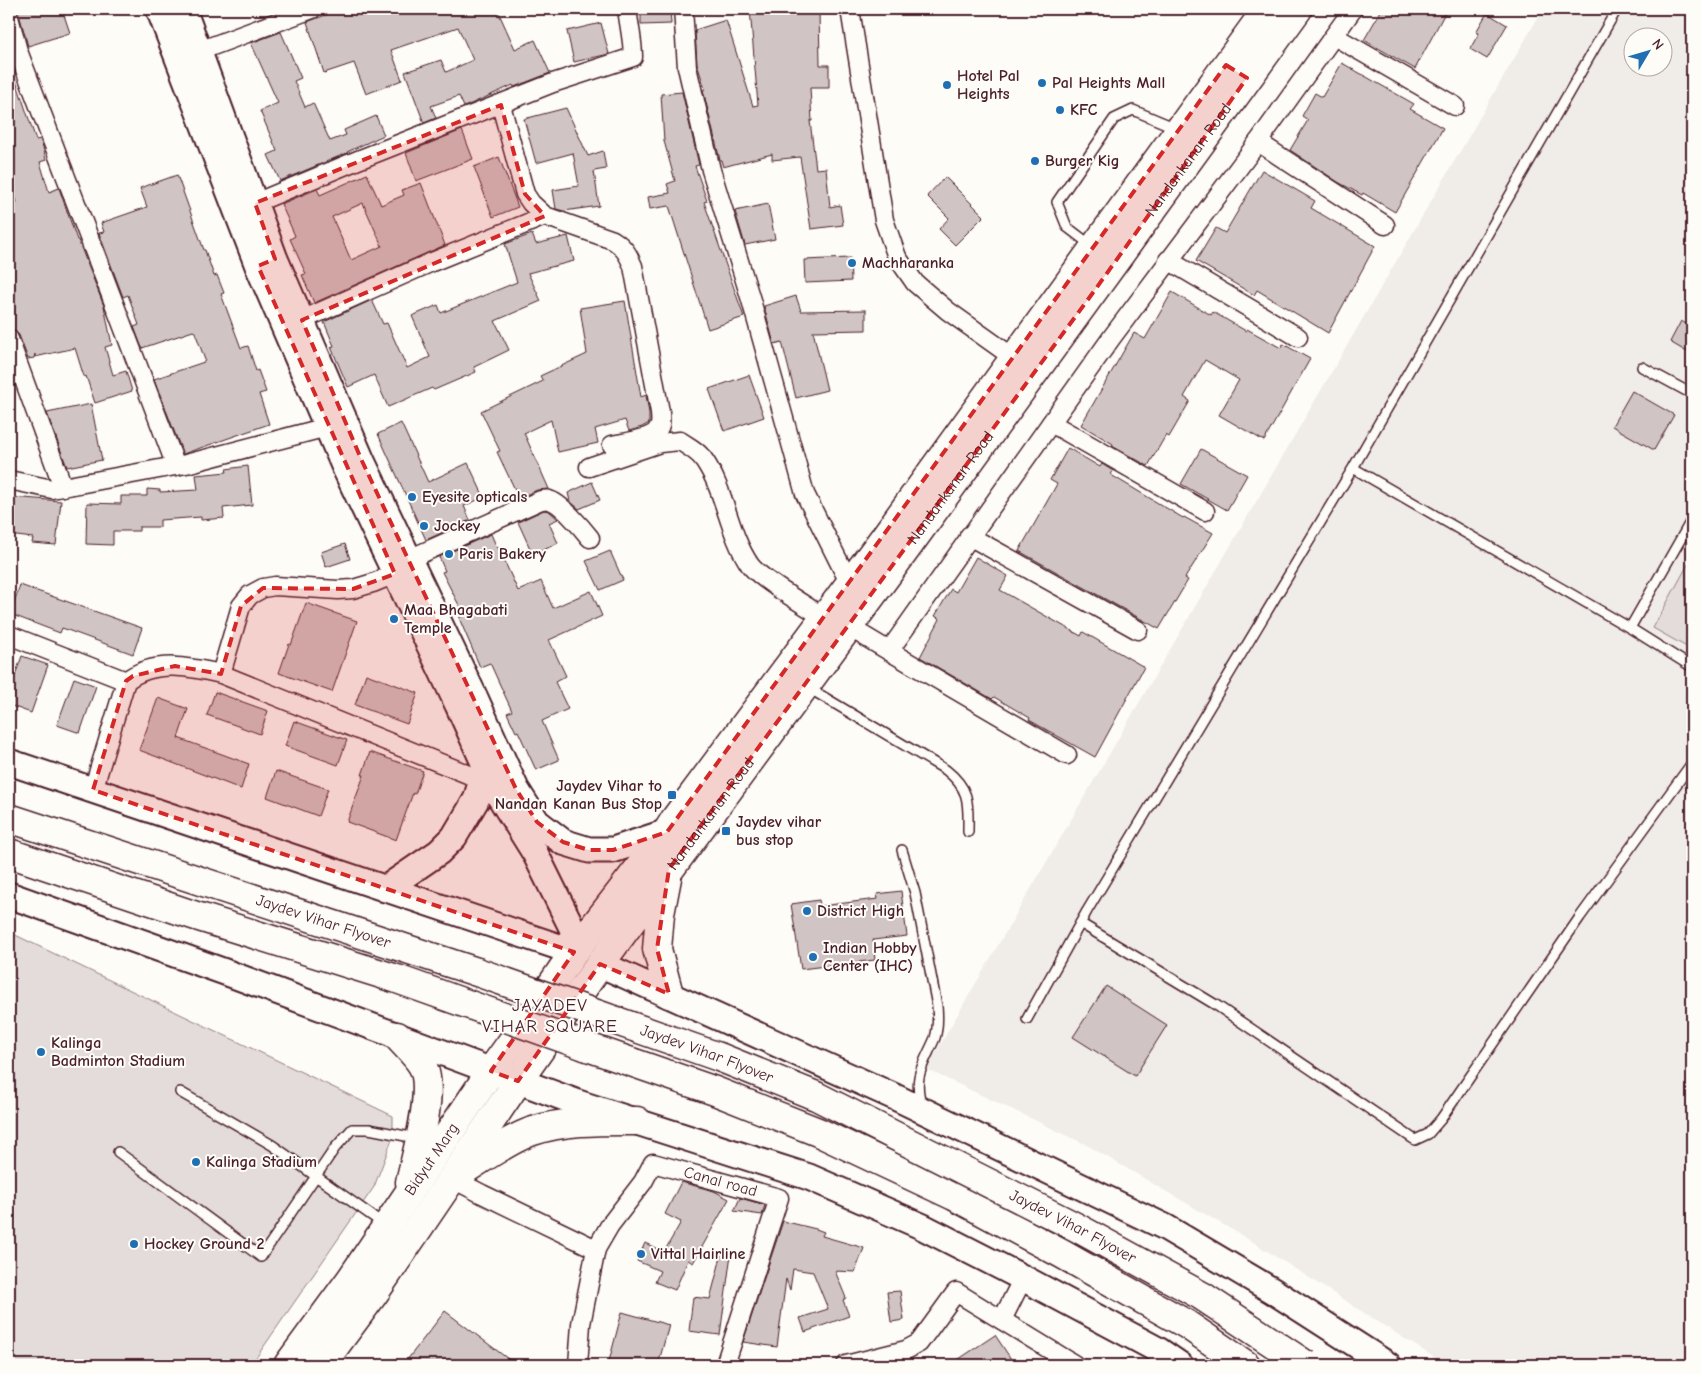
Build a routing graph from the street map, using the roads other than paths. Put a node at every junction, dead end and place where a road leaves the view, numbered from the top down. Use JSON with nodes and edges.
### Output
{"nodes":[{"id":1,"x":159,"y":9,"type":"edge"},
{"id":2,"x":183,"y":9,"type":"edge"},
{"id":3,"x":312,"y":9,"type":"edge"},
{"id":4,"x":627,"y":9,"type":"edge"},
{"id":5,"x":683,"y":9,"type":"edge"},
{"id":6,"x":850,"y":9,"type":"edge"},
{"id":7,"x":1267,"y":9,"type":"edge"},
{"id":8,"x":1298,"y":9,"type":"edge"},
{"id":9,"x":1352,"y":9,"type":"edge"},
{"id":10,"x":1617,"y":9,"type":"edge"},
{"id":11,"x":9,"y":17,"type":"edge"},
{"id":12,"x":1334,"y":36,"type":"junction"},
{"id":13,"x":199,"y":51,"type":"junction"},
{"id":14,"x":13,"y":52,"type":"edge"},
{"id":15,"x":1237,"y":71,"type":"junction"},
{"id":16,"x":502,"y":105,"type":"junction"},
{"id":17,"x":1455,"y":106,"type":"dead end"},
{"id":18,"x":1179,"y":129,"type":"junction"},
{"id":19,"x":1258,"y":142,"type":"junction"},
{"id":20,"x":255,"y":203,"type":"junction"},
{"id":21,"x":545,"y":216,"type":"junction"},
{"id":22,"x":1385,"y":226,"type":"dead end"},
{"id":23,"x":1094,"y":248,"type":"junction"},
{"id":24,"x":1168,"y":260,"type":"junction"},
{"id":25,"x":267,"y":262,"type":"junction"},
{"id":26,"x":302,"y":320,"type":"junction"},
{"id":27,"x":1298,"y":338,"type":"dead end"},
{"id":28,"x":10,"y":347,"type":"edge"},
{"id":29,"x":1014,"y":358,"type":"junction"},
{"id":30,"x":1642,"y":367,"type":"dead end"},
{"id":31,"x":1692,"y":394,"type":"edge"},
{"id":32,"x":1051,"y":423,"type":"junction"},
{"id":33,"x":327,"y":427,"type":"junction"},
{"id":34,"x":612,"y":445,"type":"dead end"},
{"id":35,"x":176,"y":466,"type":"junction"},
{"id":36,"x":589,"y":467,"type":"dead end"},
{"id":37,"x":1352,"y":468,"type":"junction"},
{"id":38,"x":9,"y":480,"type":"edge"},
{"id":39,"x":62,"y":487,"type":"junction"},
{"id":40,"x":1205,"y":511,"type":"dead end"},
{"id":41,"x":1692,"y":519,"type":"edge"},
{"id":42,"x":970,"y":536,"type":"junction"},
{"id":43,"x":590,"y":538,"type":"dead end"},
{"id":44,"x":402,"y":566,"type":"junction"},
{"id":45,"x":850,"y":584,"type":"junction"},
{"id":46,"x":837,"y":622,"type":"junction"},
{"id":47,"x":1630,"y":628,"type":"junction"},
{"id":48,"x":1138,"y":630,"type":"dead end"},
{"id":49,"x":9,"y":635,"type":"edge"},
{"id":50,"x":889,"y":651,"type":"junction"},
{"id":51,"x":1692,"y":666,"type":"edge"},
{"id":52,"x":221,"y":674,"type":"junction"},
{"id":53,"x":126,"y":681,"type":"junction"},
{"id":54,"x":805,"y":686,"type":"junction"},
{"id":55,"x":1067,"y":755,"type":"dead end"},
{"id":56,"x":9,"y":762,"type":"edge"},
{"id":57,"x":1692,"y":763,"type":"edge"},
{"id":58,"x":484,"y":773,"type":"junction"},
{"id":59,"x":93,"y":790,"type":"junction"},
{"id":60,"x":9,"y":818,"type":"edge"},
{"id":61,"x":667,"y":832,"type":"junction"},
{"id":62,"x":968,"y":832,"type":"dead end"},
{"id":63,"x":902,"y":850,"type":"dead end"},
{"id":64,"x":9,"y":853,"type":"edge"},
{"id":65,"x":669,"y":869,"type":"junction"},
{"id":66,"x":385,"y":889,"type":"junction"},
{"id":67,"x":9,"y":895,"type":"edge"},
{"id":68,"x":1080,"y":923,"type":"junction"},
{"id":69,"x":577,"y":948,"type":"junction"},
{"id":70,"x":600,"y":964,"type":"junction"},
{"id":71,"x":669,"y":994,"type":"junction"},
{"id":72,"x":1026,"y":1019,"type":"dead end"},
{"id":73,"x":397,"y":1036,"type":"junction"},
{"id":74,"x":491,"y":1071,"type":"junction"},
{"id":75,"x":518,"y":1081,"type":"junction"},
{"id":76,"x":180,"y":1092,"type":"dead end"},
{"id":77,"x":923,"y":1110,"type":"junction"},
{"id":78,"x":637,"y":1121,"type":"junction"},
{"id":79,"x":419,"y":1139,"type":"junction"},
{"id":80,"x":118,"y":1152,"type":"dead end"},
{"id":81,"x":317,"y":1175,"type":"junction"},
{"id":82,"x":452,"y":1178,"type":"junction"},
{"id":83,"x":408,"y":1196,"type":"junction"},
{"id":84,"x":387,"y":1226,"type":"junction"},
{"id":85,"x":596,"y":1249,"type":"junction"},
{"id":86,"x":1023,"y":1278,"type":"junction"},
{"id":87,"x":1002,"y":1320,"type":"junction"},
{"id":88,"x":288,"y":1365,"type":"edge"},
{"id":89,"x":321,"y":1365,"type":"edge"},
{"id":90,"x":578,"y":1365,"type":"edge"},
{"id":91,"x":725,"y":1365,"type":"edge"},
{"id":92,"x":846,"y":1365,"type":"edge"},
{"id":93,"x":1075,"y":1365,"type":"edge"},
{"id":94,"x":1180,"y":1365,"type":"edge"},
{"id":95,"x":1246,"y":1365,"type":"edge"},
{"id":96,"x":1306,"y":1365,"type":"edge"},
{"id":97,"x":1388,"y":1365,"type":"edge"}],
"edges":[{"from":1,"to":25,"type":"street"},
{"from":2,"to":13,"type":"street"},
{"from":3,"to":13,"type":"street"},
{"from":4,"to":16,"type":"street"},
{"from":5,"to":45,"type":"street"},
{"from":6,"to":29,"type":"street"},
{"from":7,"to":15,"type":"main road"},
{"from":8,"to":15,"type":"main road","name":"Nandankanan Road"},
{"from":9,"to":12,"type":"street"},
{"from":10,"to":37,"type":"lane"},
{"from":11,"to":14,"type":"street"},
{"from":12,"to":17,"type":"street"},
{"from":12,"to":19,"type":"street"},
{"from":13,"to":20,"type":"street"},
{"from":14,"to":35,"type":"street"},
{"from":15,"to":18,"type":"main road","name":"Nandankanan Road"},
{"from":15,"to":46,"type":"main road","name":"Nandankanan Road"},
{"from":16,"to":20,"type":"street"},
{"from":16,"to":21,"type":"street"},
{"from":18,"to":23,"type":"main road","name":"Nandankanan Road"},
{"from":18,"to":23,"type":"lane"},
{"from":19,"to":22,"type":"street"},
{"from":19,"to":24,"type":"street"},
{"from":20,"to":25,"type":"street"},
{"from":21,"to":26,"type":"street"},
{"from":21,"to":34,"type":"street"},
{"from":23,"to":29,"type":"main road","name":"Nandankanan Road"},
{"from":24,"to":27,"type":"street"},
{"from":24,"to":32,"type":"street"},
{"from":25,"to":26,"type":"street"},
{"from":25,"to":33,"type":"street"},
{"from":26,"to":44,"type":"street"},
{"from":28,"to":39,"type":"street"},
{"from":29,"to":45,"type":"main road","name":"Nandankanan Road"},
{"from":30,"to":31,"type":"lane"},
{"from":32,"to":40,"type":"street"},
{"from":32,"to":42,"type":"street"},
{"from":33,"to":35,"type":"street"},
{"from":33,"to":44,"type":"street"},
{"from":35,"to":39,"type":"street"},
{"from":36,"to":46,"type":"street"},
{"from":37,"to":47,"type":"lane"},
{"from":37,"to":68,"type":"lane"},
{"from":38,"to":39,"type":"street"},
{"from":41,"to":47,"type":"lane"},
{"from":42,"to":48,"type":"street"},
{"from":42,"to":50,"type":"street"},
{"from":43,"to":44,"type":"street"},
{"from":44,"to":52,"type":"street"},
{"from":44,"to":58,"type":"street"},
{"from":44,"to":61,"type":"street"},
{"from":45,"to":46,"type":"main road","name":"Nandankanan Road"},
{"from":46,"to":50,"type":"street"},
{"from":46,"to":54,"type":"main road","name":"Nandankanan Road"},
{"from":46,"to":61,"type":"main road","name":"Nandankanan Road"},
{"from":47,"to":51,"type":"lane"},
{"from":49,"to":53,"type":"street"},
{"from":50,"to":55,"type":"street"},
{"from":52,"to":53,"type":"street"},
{"from":52,"to":58,"type":"street"},
{"from":53,"to":59,"type":"street"},
{"from":54,"to":62,"type":"lane"},
{"from":54,"to":65,"type":"main road","name":"Nandankanan Road"},
{"from":56,"to":59,"type":"street"},
{"from":57,"to":68,"type":"lane"},
{"from":58,"to":66,"type":"street"},
{"from":58,"to":69,"type":"street"},
{"from":59,"to":66,"type":"street"},
{"from":60,"to":96,"type":"main road","name":"Jaydev Vihar Flyover","bridge":true},
{"from":61,"to":69,"type":"main road","name":"Nandankanan Road"},
{"from":63,"to":77,"type":"lane"},
{"from":64,"to":95,"type":"main road","name":"Jaydev Vihar Flyover","bridge":true},
{"from":65,"to":70,"type":"main road","name":"Nandankanan Road"},
{"from":65,"to":71,"type":"main road"},
{"from":66,"to":69,"type":"street"},
{"from":67,"to":73,"type":"street"},
{"from":68,"to":72,"type":"lane"},
{"from":69,"to":74,"type":"main road","name":"Bidyut Marg"},
{"from":70,"to":71,"type":"street"},
{"from":70,"to":75,"type":"main road","name":"Bidyut Marg"},
{"from":71,"to":77,"type":"street"},
{"from":73,"to":74,"type":"street"},
{"from":73,"to":79,"type":"main road"},
{"from":74,"to":75,"type":"street"},
{"from":74,"to":83,"type":"main road","name":"Bidyut Marg"},
{"from":75,"to":78,"type":"street"},
{"from":75,"to":82,"type":"main road","name":"Bidyut Marg"},
{"from":76,"to":81,"type":"lane"},
{"from":77,"to":97,"type":"street"},
{"from":78,"to":82,"type":"main road"},
{"from":78,"to":86,"type":"street"},
{"from":79,"to":81,"type":"lane"},
{"from":79,"to":83,"type":"main road"},
{"from":80,"to":81,"type":"lane"},
{"from":81,"to":84,"type":"lane"},
{"from":82,"to":85,"type":"street"},
{"from":82,"to":89,"type":"main road","name":"Bidyut Marg"},
{"from":83,"to":84,"type":"main road","name":"Bidyut Marg"},
{"from":84,"to":88,"type":"main road","name":"Bidyut Marg"},
{"from":85,"to":90,"type":"street"},
{"from":85,"to":91,"type":"street","name":"Canal road"},
{"from":86,"to":87,"type":"street"},
{"from":86,"to":94,"type":"street"},
{"from":87,"to":92,"type":"street"},
{"from":87,"to":93,"type":"street"}]}
